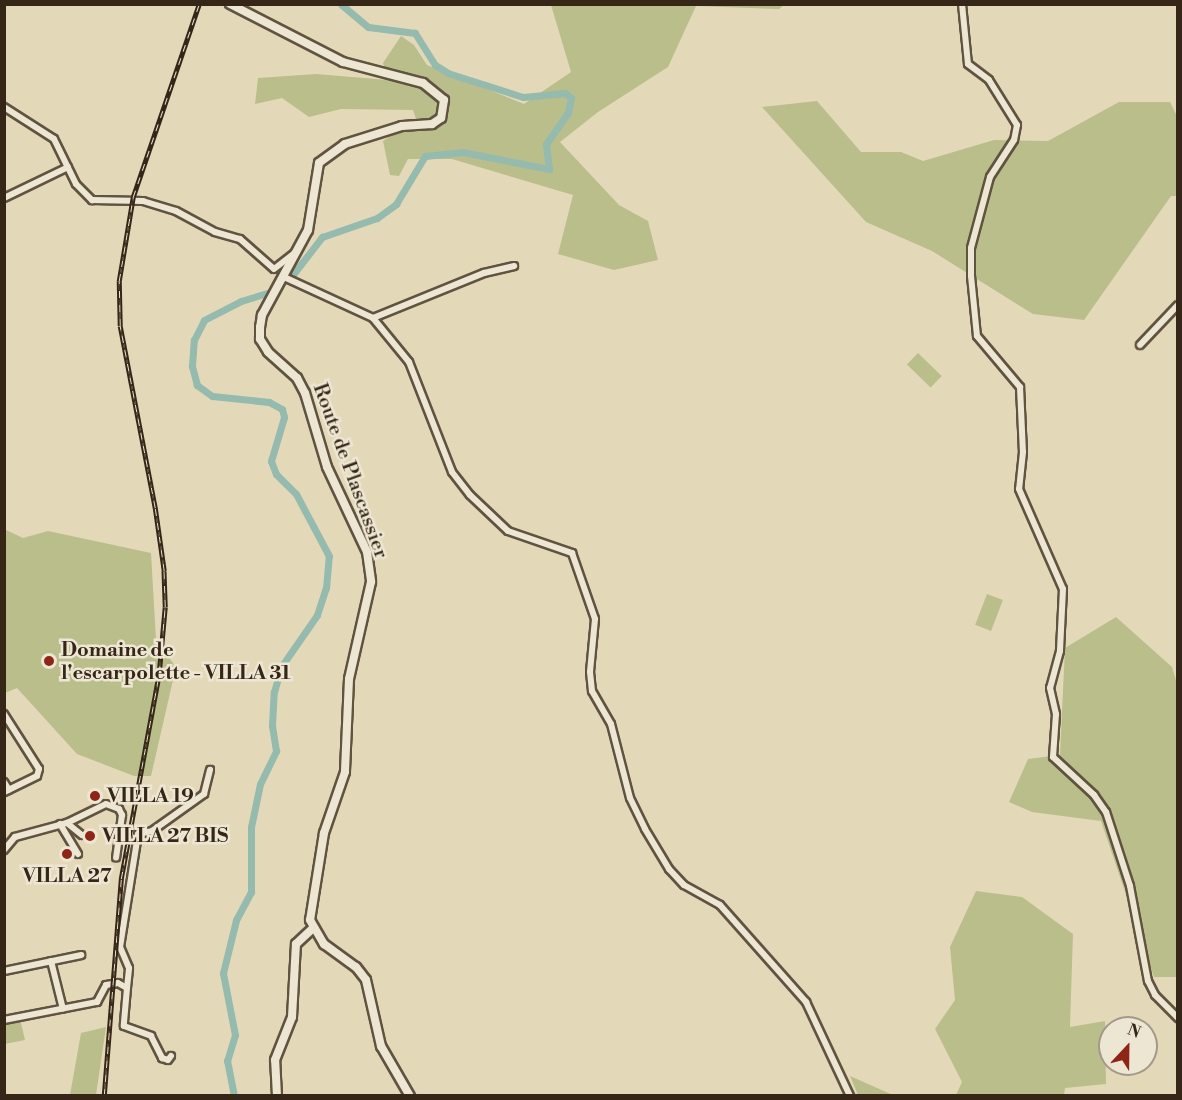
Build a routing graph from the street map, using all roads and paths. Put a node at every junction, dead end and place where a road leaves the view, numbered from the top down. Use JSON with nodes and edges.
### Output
{"nodes":[{"id":1,"x":230,"y":4,"type":"edge"},
{"id":2,"x":962,"y":4,"type":"edge"},
{"id":3,"x":4,"y":107,"type":"edge"},
{"id":4,"x":68,"y":167,"type":"junction"},
{"id":5,"x":4,"y":198,"type":"edge"},
{"id":6,"x":298,"y":251,"type":"junction"},
{"id":7,"x":514,"y":266,"type":"dead end"},
{"id":8,"x":284,"y":277,"type":"junction"},
{"id":9,"x":1178,"y":305,"type":"edge"},
{"id":10,"x":373,"y":318,"type":"junction"},
{"id":11,"x":1140,"y":345,"type":"dead end"},
{"id":12,"x":4,"y":714,"type":"edge"},
{"id":13,"x":210,"y":771,"type":"dead end"},
{"id":14,"x":4,"y":782,"type":"edge"},
{"id":15,"x":7,"y":791,"type":"edge"},
{"id":16,"x":63,"y":823,"type":"junction"},
{"id":17,"x":82,"y":835,"type":"dead end"},
{"id":18,"x":7,"y":847,"type":"edge"},
{"id":19,"x":78,"y":854,"type":"dead end"},
{"id":20,"x":116,"y":858,"type":"dead end"},
{"id":21,"x":312,"y":929,"type":"junction"},
{"id":22,"x":81,"y":955,"type":"dead end"},
{"id":23,"x":51,"y":961,"type":"junction"},
{"id":24,"x":4,"y":971,"type":"edge"},
{"id":25,"x":127,"y":988,"type":"junction"},
{"id":26,"x":63,"y":1009,"type":"junction"},
{"id":27,"x":1178,"y":1018,"type":"edge"},
{"id":28,"x":4,"y":1020,"type":"edge"},
{"id":29,"x":171,"y":1056,"type":"dead end"},
{"id":30,"x":277,"y":1095,"type":"edge"},
{"id":31,"x":410,"y":1095,"type":"edge"},
{"id":32,"x":850,"y":1095,"type":"edge"}],
"edges":[{"from":1,"to":6,"type":"street","name":"Route de Plascassier"},
{"from":2,"to":27,"type":"street"},
{"from":3,"to":4,"type":"street"},
{"from":4,"to":5,"type":"street"},
{"from":4,"to":6,"type":"street"},
{"from":6,"to":8,"type":"street","name":"Route de Plascassier"},
{"from":7,"to":10,"type":"street"},
{"from":8,"to":10,"type":"street"},
{"from":8,"to":21,"type":"street","name":"Route de Plascassier"},
{"from":9,"to":11,"type":"street"},
{"from":10,"to":32,"type":"street"},
{"from":12,"to":15,"type":"street"},
{"from":13,"to":25,"type":"street"},
{"from":14,"to":15,"type":"street"},
{"from":16,"to":17,"type":"street"},
{"from":16,"to":18,"type":"street"},
{"from":16,"to":19,"type":"street"},
{"from":16,"to":20,"type":"street"},
{"from":21,"to":30,"type":"street"},
{"from":21,"to":31,"type":"street"},
{"from":22,"to":23,"type":"street"},
{"from":23,"to":24,"type":"street"},
{"from":23,"to":26,"type":"street"},
{"from":25,"to":26,"type":"street"},
{"from":25,"to":29,"type":"street"},
{"from":26,"to":28,"type":"street"}]}
